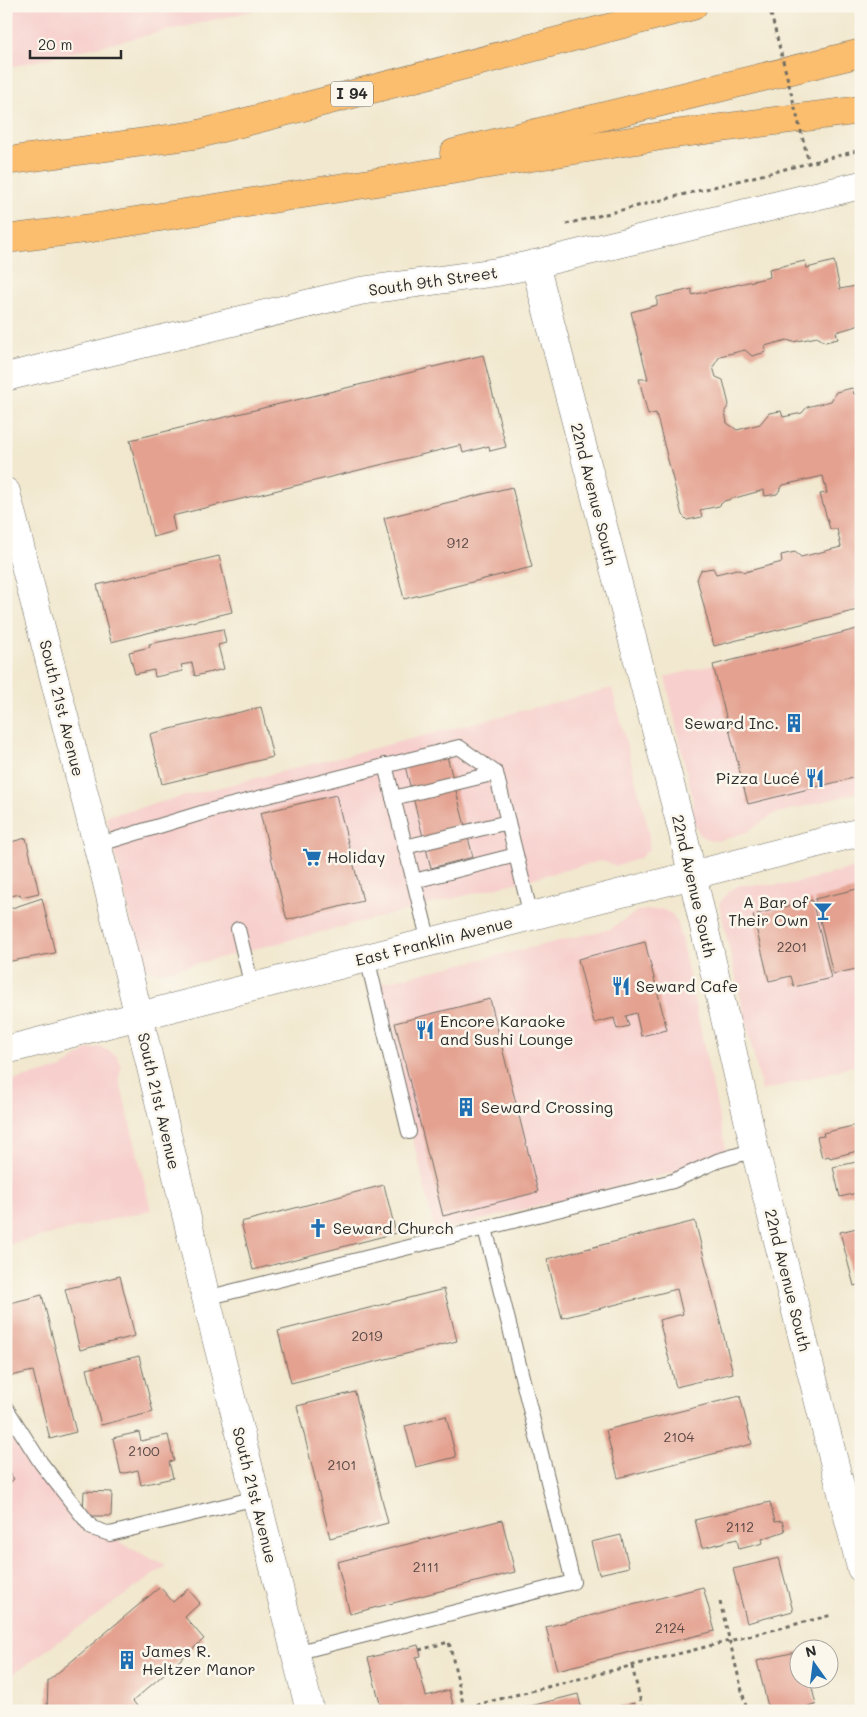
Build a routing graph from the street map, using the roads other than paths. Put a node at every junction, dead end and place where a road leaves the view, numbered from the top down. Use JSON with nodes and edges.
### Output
{"nodes":[{"id":1,"x":694,"y":6,"type":"edge"},
{"id":2,"x":861,"y":53,"type":"edge"},
{"id":3,"x":861,"y":110,"type":"edge"},
{"id":4,"x":6,"y":161,"type":"edge"},
{"id":5,"x":861,"y":185,"type":"edge"},
{"id":6,"x":226,"y":206,"type":"junction"},
{"id":7,"x":6,"y":239,"type":"edge"},
{"id":8,"x":535,"y":264,"type":"junction"},
{"id":9,"x":6,"y":377,"type":"edge"},
{"id":10,"x":6,"y":492,"type":"edge"},
{"id":11,"x":385,"y":765,"type":"junction"},
{"id":12,"x":496,"y":773,"type":"junction"},
{"id":13,"x":394,"y":798,"type":"junction"},
{"id":14,"x":508,"y":822,"type":"junction"},
{"id":15,"x":861,"y":832,"type":"edge"},
{"id":16,"x":97,"y":845,"type":"junction"},
{"id":17,"x":405,"y":847,"type":"junction"},
{"id":18,"x":516,"y":855,"type":"junction"},
{"id":19,"x":692,"y":875,"type":"junction"},
{"id":20,"x":414,"y":881,"type":"junction"},
{"id":21,"x":531,"y":916,"type":"junction"},
{"id":22,"x":238,"y":929,"type":"dead end"},
{"id":23,"x":429,"y":942,"type":"junction"},
{"id":24,"x":367,"y":958,"type":"junction"},
{"id":25,"x":252,"y":988,"type":"junction"},
{"id":26,"x":139,"y":1016,"type":"junction"},
{"id":27,"x":6,"y":1050,"type":"edge"},
{"id":28,"x":409,"y":1132,"type":"dead end"},
{"id":29,"x":755,"y":1150,"type":"junction"},
{"id":30,"x":485,"y":1228,"type":"junction"},
{"id":31,"x":206,"y":1298,"type":"junction"},
{"id":32,"x":6,"y":1408,"type":"edge"},
{"id":33,"x":256,"y":1498,"type":"junction"},
{"id":34,"x":861,"y":1568,"type":"edge"},
{"id":35,"x":296,"y":1653,"type":"junction"},
{"id":36,"x":310,"y":1711,"type":"edge"}],
"edges":[{"from":1,"to":4,"type":"highway","number":"I 94"},
{"from":2,"to":6,"type":"highway"},
{"from":3,"to":6,"type":"highway"},
{"from":5,"to":8,"type":"street","name":"South 9th Street"},
{"from":6,"to":7,"type":"highway"},
{"from":8,"to":9,"type":"street","name":"South 9th Street"},
{"from":8,"to":19,"type":"street","name":"22nd Avenue South"},
{"from":10,"to":16,"type":"street","name":"South 21st Avenue"},
{"from":11,"to":12,"type":"lane"},
{"from":11,"to":13,"type":"lane"},
{"from":11,"to":16,"type":"lane"},
{"from":12,"to":13,"type":"lane"},
{"from":12,"to":14,"type":"lane"},
{"from":13,"to":17,"type":"lane"},
{"from":14,"to":17,"type":"lane"},
{"from":14,"to":18,"type":"lane"},
{"from":15,"to":19,"type":"street","name":"East Franklin Avenue"},
{"from":16,"to":26,"type":"street","name":"South 21st Avenue"},
{"from":17,"to":20,"type":"lane"},
{"from":18,"to":20,"type":"lane"},
{"from":18,"to":21,"type":"lane"},
{"from":19,"to":21,"type":"street","name":"East Franklin Avenue"},
{"from":19,"to":29,"type":"street","name":"22nd Avenue South"},
{"from":20,"to":23,"type":"lane"},
{"from":21,"to":23,"type":"street","name":"East Franklin Avenue"},
{"from":22,"to":25,"type":"lane"},
{"from":23,"to":24,"type":"street","name":"East Franklin Avenue"},
{"from":24,"to":25,"type":"street","name":"East Franklin Avenue"},
{"from":24,"to":28,"type":"lane"},
{"from":25,"to":26,"type":"street","name":"East Franklin Avenue"},
{"from":26,"to":27,"type":"street","name":"East Franklin Avenue"},
{"from":26,"to":31,"type":"street","name":"South 21st Avenue"},
{"from":29,"to":30,"type":"lane"},
{"from":29,"to":34,"type":"street","name":"22nd Avenue South"},
{"from":30,"to":31,"type":"lane"},
{"from":30,"to":35,"type":"lane"},
{"from":31,"to":33,"type":"street","name":"South 21st Avenue"},
{"from":32,"to":33,"type":"lane"},
{"from":33,"to":35,"type":"street","name":"South 21st Avenue"},
{"from":35,"to":36,"type":"street","name":"South 21st Avenue"}]}
